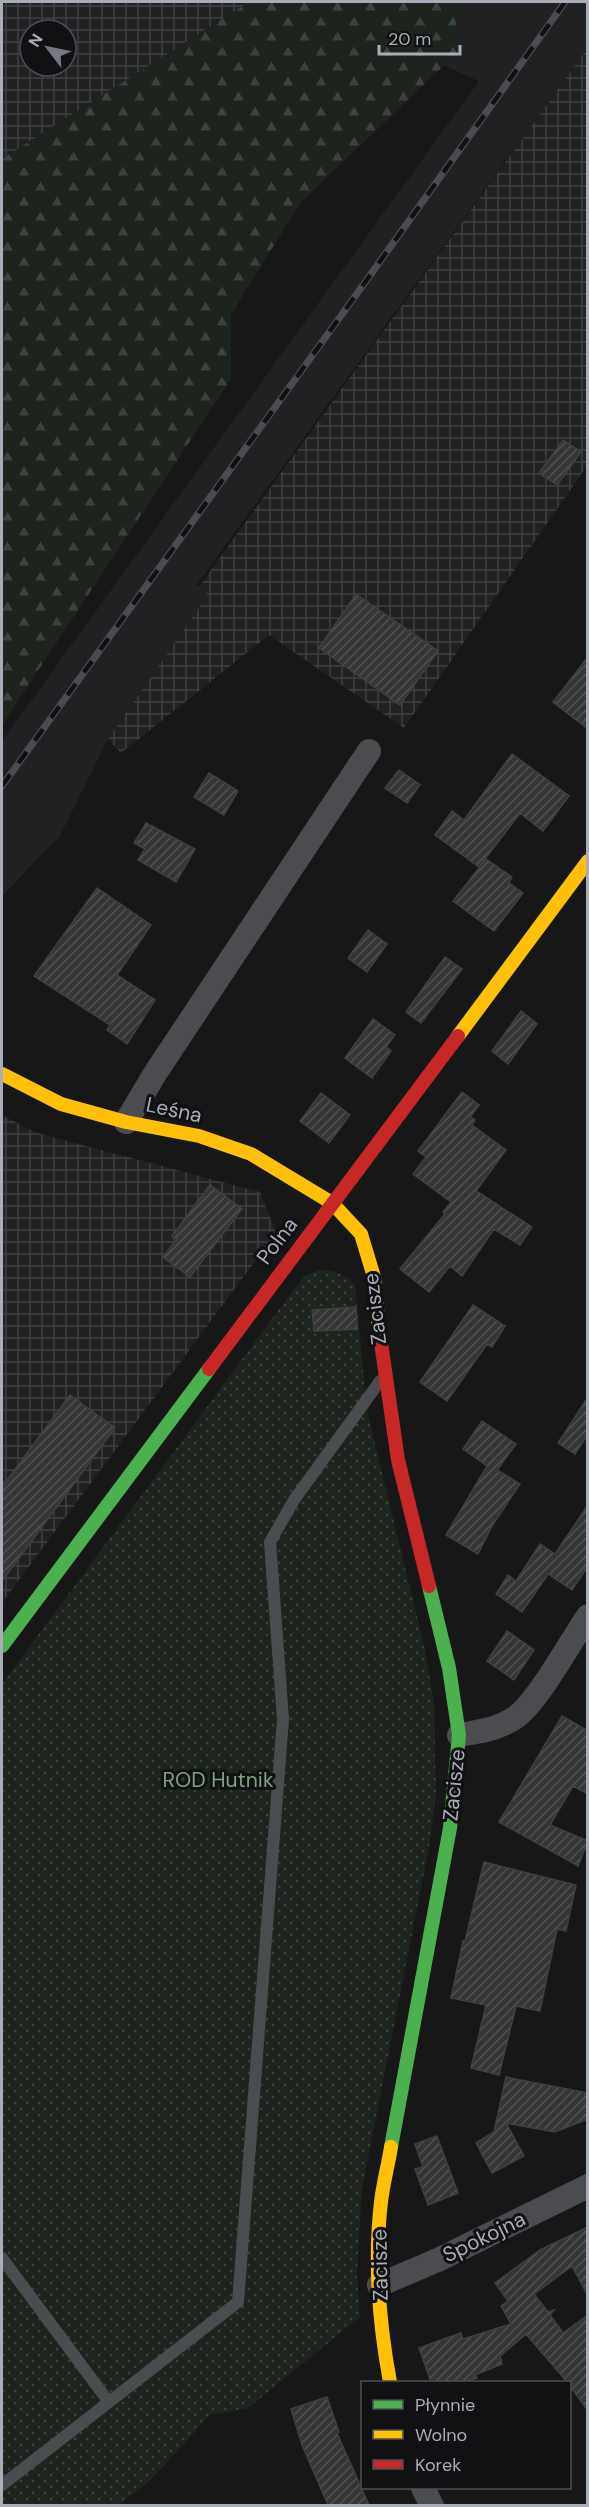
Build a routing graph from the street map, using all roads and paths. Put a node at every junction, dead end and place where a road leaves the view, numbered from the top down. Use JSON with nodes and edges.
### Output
{"nodes":[{"id":1,"x":369,"y":751,"type":"dead end"},
{"id":2,"x":588,"y":861,"type":"edge"},
{"id":3,"x":2,"y":1074,"type":"edge"},
{"id":4,"x":126,"y":1122,"type":"junction"},
{"id":5,"x":332,"y":1203,"type":"junction"},
{"id":6,"x":384,"y":1375,"type":"junction"},
{"id":7,"x":588,"y":1616,"type":"edge"},
{"id":8,"x":2,"y":1646,"type":"edge"},
{"id":9,"x":459,"y":1735,"type":"junction"},
{"id":10,"x":588,"y":2186,"type":"edge"},
{"id":11,"x":2,"y":2258,"type":"edge"},
{"id":12,"x":379,"y":2284,"type":"junction"},
{"id":13,"x":390,"y":2381,"type":"edge"},
{"id":14,"x":108,"y":2401,"type":"junction"},
{"id":15,"x":2,"y":2485,"type":"edge"},
{"id":16,"x":424,"y":2489,"type":"edge"},
{"id":17,"x":432,"y":2505,"type":"edge"}],
"edges":[{"from":1,"to":4,"type":"street"},
{"from":2,"to":5,"type":"street","name":"Polna"},
{"from":3,"to":4,"type":"street","name":"Leśna"},
{"from":4,"to":5,"type":"street","name":"Leśna"},
{"from":5,"to":6,"type":"street","name":"Zacisze"},
{"from":5,"to":8,"type":"street","name":"Polna"},
{"from":6,"to":9,"type":"street","name":"Zacisze"},
{"from":6,"to":14,"type":"lane"},
{"from":7,"to":9,"type":"street"},
{"from":9,"to":12,"type":"street","name":"Zacisze"},
{"from":10,"to":12,"type":"street","name":"Spokojna"},
{"from":11,"to":14,"type":"lane"},
{"from":12,"to":13,"type":"street","name":"Zacisze"},
{"from":14,"to":15,"type":"lane"},
{"from":16,"to":17,"type":"street"}]}
